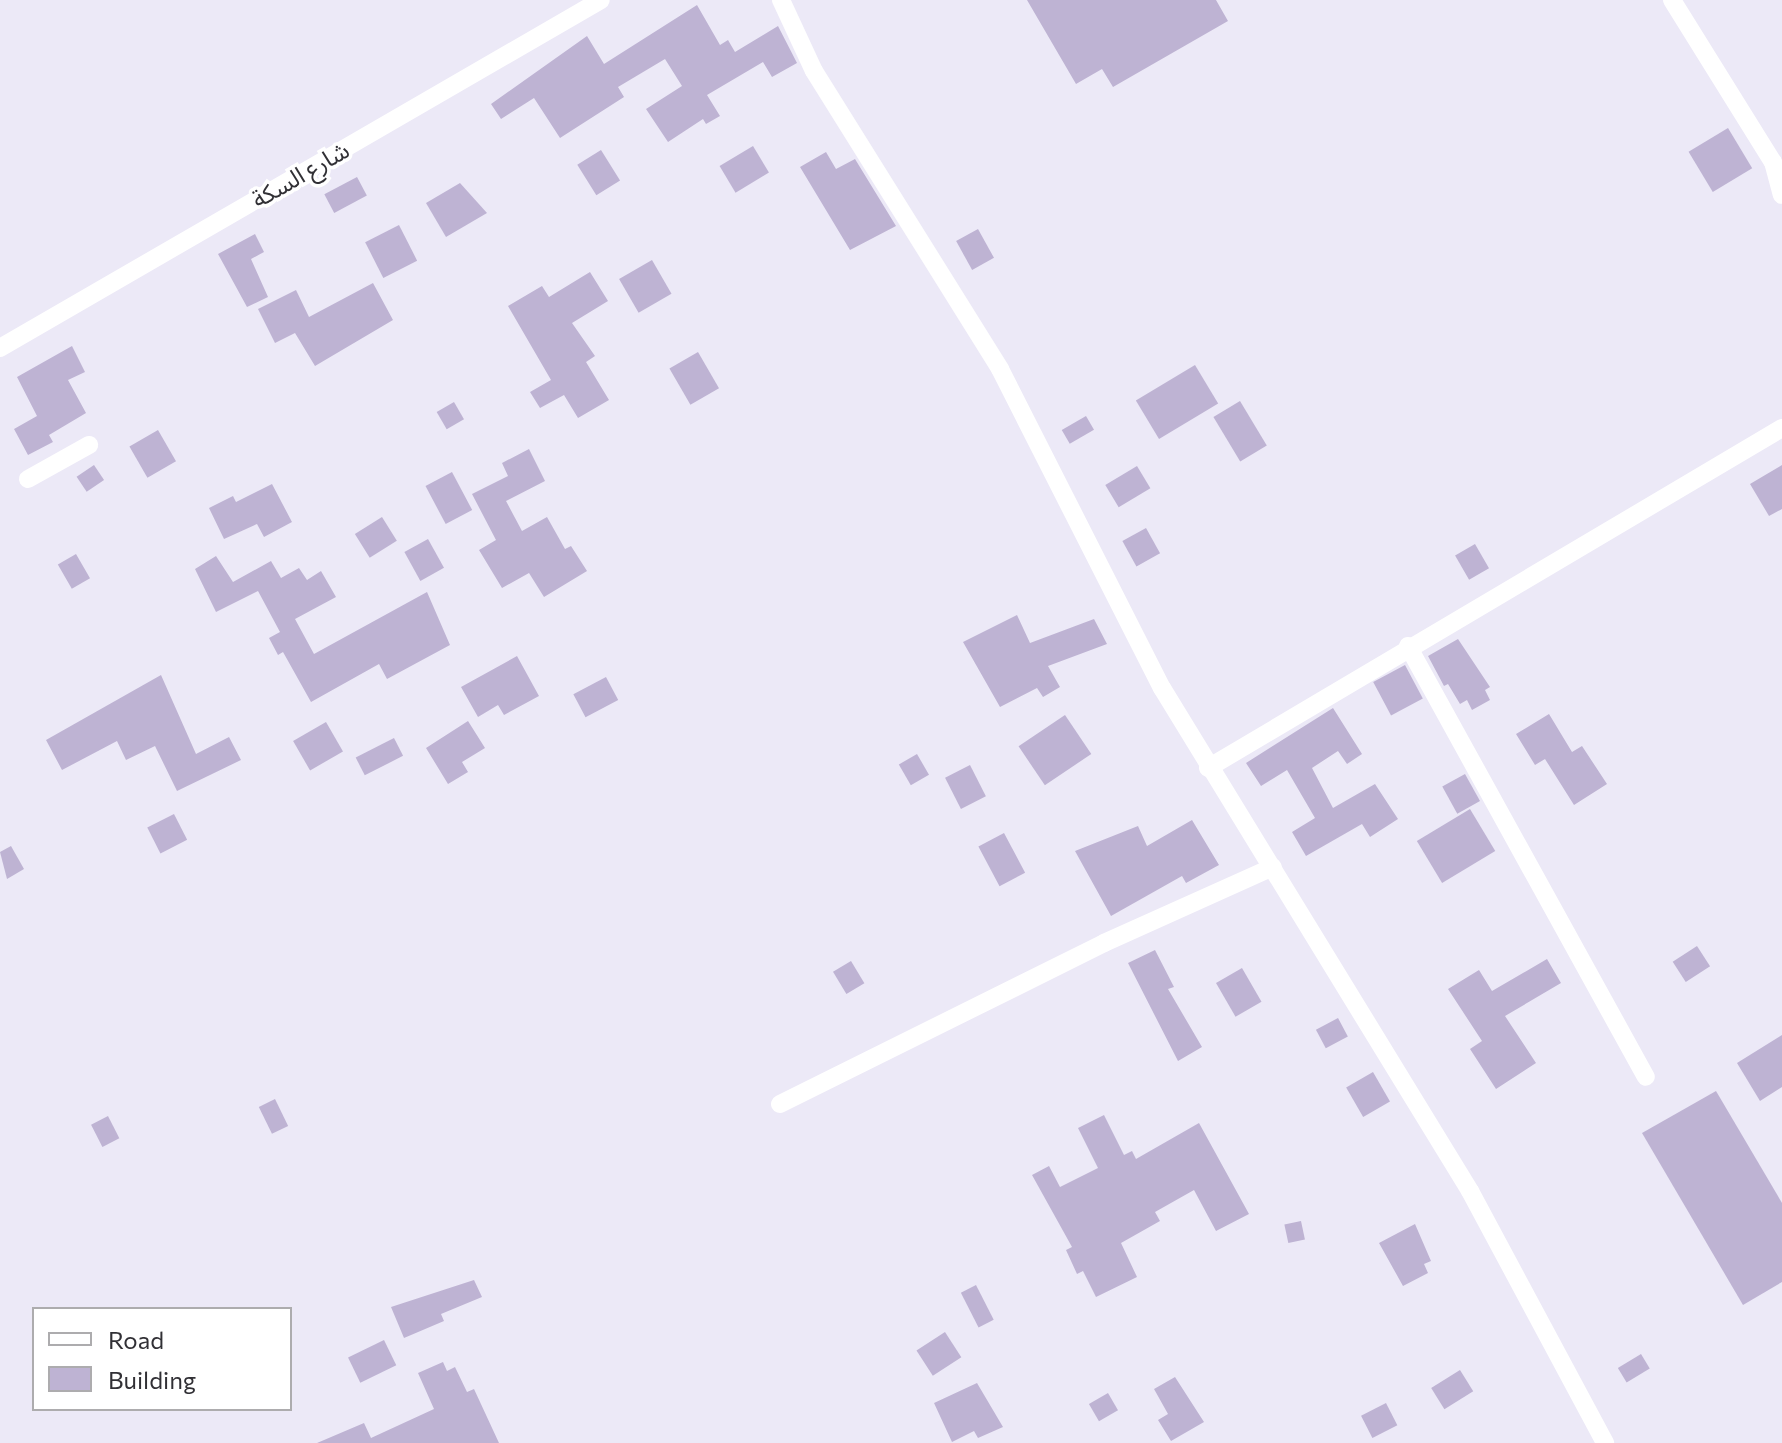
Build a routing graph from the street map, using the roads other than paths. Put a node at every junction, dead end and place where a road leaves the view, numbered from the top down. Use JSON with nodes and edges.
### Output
{"nodes":[{"id":1,"x":601,"y":0,"type":"edge"},
{"id":2,"x":781,"y":0,"type":"edge"},
{"id":3,"x":1672,"y":0,"type":"edge"},
{"id":4,"x":1778,"y":159,"type":"edge"},
{"id":5,"x":1782,"y":195,"type":"edge"},
{"id":6,"x":0,"y":348,"type":"edge"},
{"id":7,"x":1782,"y":428,"type":"edge"},
{"id":8,"x":89,"y":445,"type":"dead end"},
{"id":9,"x":28,"y":479,"type":"dead end"},
{"id":10,"x":1408,"y":646,"type":"junction"},
{"id":11,"x":1208,"y":768,"type":"junction"},
{"id":12,"x":1273,"y":867,"type":"junction"},
{"id":13,"x":1646,"y":1077,"type":"dead end"},
{"id":14,"x":780,"y":1104,"type":"dead end"},
{"id":15,"x":1605,"y":1443,"type":"edge"}],
"edges":[{"from":1,"to":6,"type":"street","name":"شارع السكة"},
{"from":2,"to":11,"type":"street"},
{"from":3,"to":4,"type":"street"},
{"from":4,"to":5,"type":"street"},
{"from":7,"to":10,"type":"street"},
{"from":8,"to":9,"type":"street"},
{"from":10,"to":11,"type":"street"},
{"from":10,"to":13,"type":"street"},
{"from":11,"to":12,"type":"street"},
{"from":12,"to":14,"type":"street"},
{"from":12,"to":15,"type":"street"}]}
